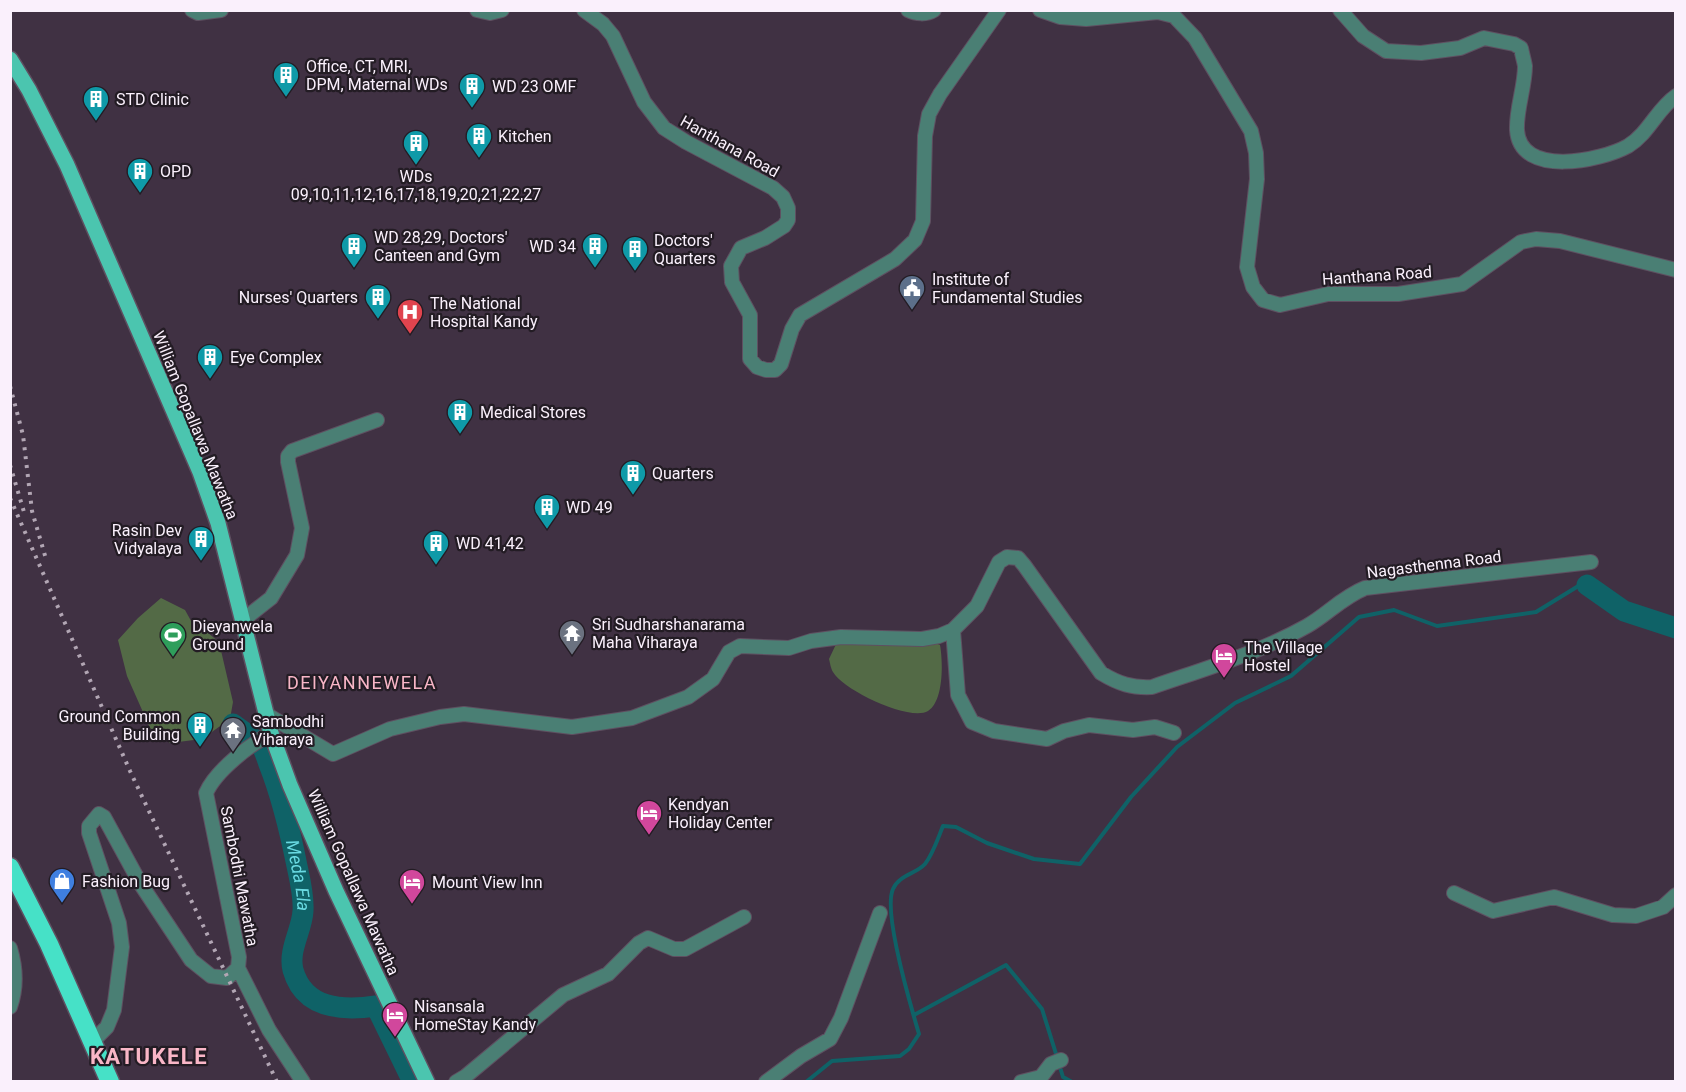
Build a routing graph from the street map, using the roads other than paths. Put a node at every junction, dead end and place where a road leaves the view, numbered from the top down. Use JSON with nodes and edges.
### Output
{"nodes":[{"id":1,"x":192,"y":10,"type":"edge"},
{"id":2,"x":221,"y":10,"type":"edge"},
{"id":3,"x":477,"y":10,"type":"edge"},
{"id":4,"x":502,"y":10,"type":"edge"},
{"id":5,"x":584,"y":10,"type":"edge"},
{"id":6,"x":908,"y":10,"type":"edge"},
{"id":7,"x":934,"y":10,"type":"edge"},
{"id":8,"x":999,"y":10,"type":"edge"},
{"id":9,"x":1040,"y":10,"type":"edge"},
{"id":10,"x":1341,"y":10,"type":"edge"},
{"id":11,"x":1082,"y":15,"type":"edge"},
{"id":12,"x":10,"y":59,"type":"edge"},
{"id":13,"x":1676,"y":96,"type":"edge"},
{"id":14,"x":1676,"y":270,"type":"edge"},
{"id":15,"x":377,"y":420,"type":"dead end"},
{"id":16,"x":1591,"y":562,"type":"dead end"},
{"id":17,"x":243,"y":620,"type":"junction"},
{"id":18,"x":953,"y":630,"type":"junction"},
{"id":19,"x":266,"y":714,"type":"junction"},
{"id":20,"x":1174,"y":733,"type":"dead end"},
{"id":21,"x":262,"y":738,"type":"junction"},
{"id":22,"x":10,"y":867,"type":"edge"},
{"id":23,"x":1454,"y":893,"type":"dead end"},
{"id":24,"x":1676,"y":895,"type":"edge"},
{"id":25,"x":880,"y":913,"type":"dead end"},
{"id":26,"x":744,"y":916,"type":"dead end"},
{"id":27,"x":10,"y":948,"type":"edge"},
{"id":28,"x":238,"y":968,"type":"junction"},
{"id":29,"x":10,"y":1007,"type":"edge"},
{"id":30,"x":92,"y":1042,"type":"junction"},
{"id":31,"x":1057,"y":1061,"type":"dead end"},
{"id":32,"x":110,"y":1082,"type":"edge"},
{"id":33,"x":303,"y":1082,"type":"edge"},
{"id":34,"x":427,"y":1082,"type":"edge"},
{"id":35,"x":456,"y":1082,"type":"edge"},
{"id":36,"x":766,"y":1082,"type":"edge"},
{"id":37,"x":1021,"y":1082,"type":"edge"}],
"edges":[{"from":1,"to":2,"type":"street"},
{"from":3,"to":4,"type":"street"},
{"from":5,"to":8,"type":"street","name":"Hanthana Road"},
{"from":6,"to":7,"type":"street"},
{"from":9,"to":11,"type":"street","name":"Hanthana Road"},
{"from":10,"to":13,"type":"street"},
{"from":11,"to":14,"type":"street","name":"Hanthana Road"},
{"from":12,"to":17,"type":"main road","name":"William Gopallawa Mawatha"},
{"from":15,"to":17,"type":"street"},
{"from":16,"to":18,"type":"street","name":"Nagasthenna Road"},
{"from":17,"to":19,"type":"main road","name":"William Gopallawa Mawatha"},
{"from":18,"to":19,"type":"street","name":"Nagasthenna Road"},
{"from":18,"to":20,"type":"street"},
{"from":19,"to":21,"type":"main road","name":"William Gopallawa Mawatha"},
{"from":21,"to":28,"type":"street","name":"Sambodhi Mawatha"},
{"from":21,"to":34,"type":"main road","name":"William Gopallawa Mawatha"},
{"from":22,"to":30,"type":"highway"},
{"from":23,"to":24,"type":"street"},
{"from":25,"to":36,"type":"street"},
{"from":26,"to":35,"type":"street"},
{"from":27,"to":29,"type":"street"},
{"from":28,"to":30,"type":"street","name":"Sambodhi Mawatha"},
{"from":28,"to":33,"type":"street"},
{"from":30,"to":32,"type":"highway"},
{"from":31,"to":37,"type":"street"}]}
